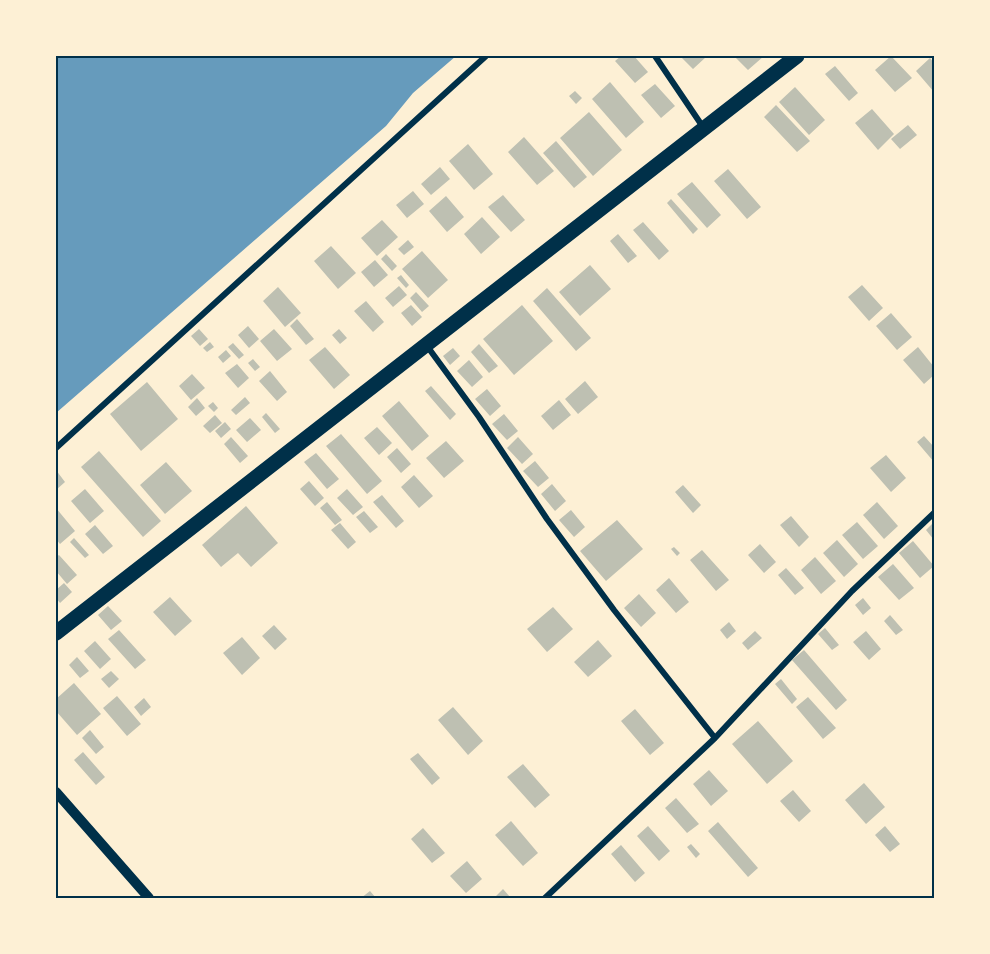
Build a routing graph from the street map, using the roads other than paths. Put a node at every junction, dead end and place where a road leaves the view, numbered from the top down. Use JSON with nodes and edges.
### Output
{"nodes":[{"id":1,"x":486,"y":56,"type":"edge"},
{"id":2,"x":655,"y":56,"type":"edge"},
{"id":3,"x":797,"y":56,"type":"edge"},
{"id":4,"x":704,"y":128,"type":"junction"},
{"id":5,"x":427,"y":346,"type":"junction"},
{"id":6,"x":56,"y":448,"type":"edge"},
{"id":7,"x":934,"y":513,"type":"edge"},
{"id":8,"x":56,"y":633,"type":"edge"},
{"id":9,"x":715,"y":738,"type":"junction"},
{"id":10,"x":56,"y":792,"type":"edge"},
{"id":11,"x":149,"y":898,"type":"edge"},
{"id":12,"x":545,"y":898,"type":"edge"}],
"edges":[{"from":1,"to":6,"type":"street"},
{"from":2,"to":4,"type":"street"},
{"from":3,"to":4,"type":"main road"},
{"from":4,"to":5,"type":"main road"},
{"from":5,"to":8,"type":"main road"},
{"from":5,"to":9,"type":"street"},
{"from":7,"to":9,"type":"street"},
{"from":9,"to":12,"type":"street"},
{"from":10,"to":11,"type":"street"}]}
